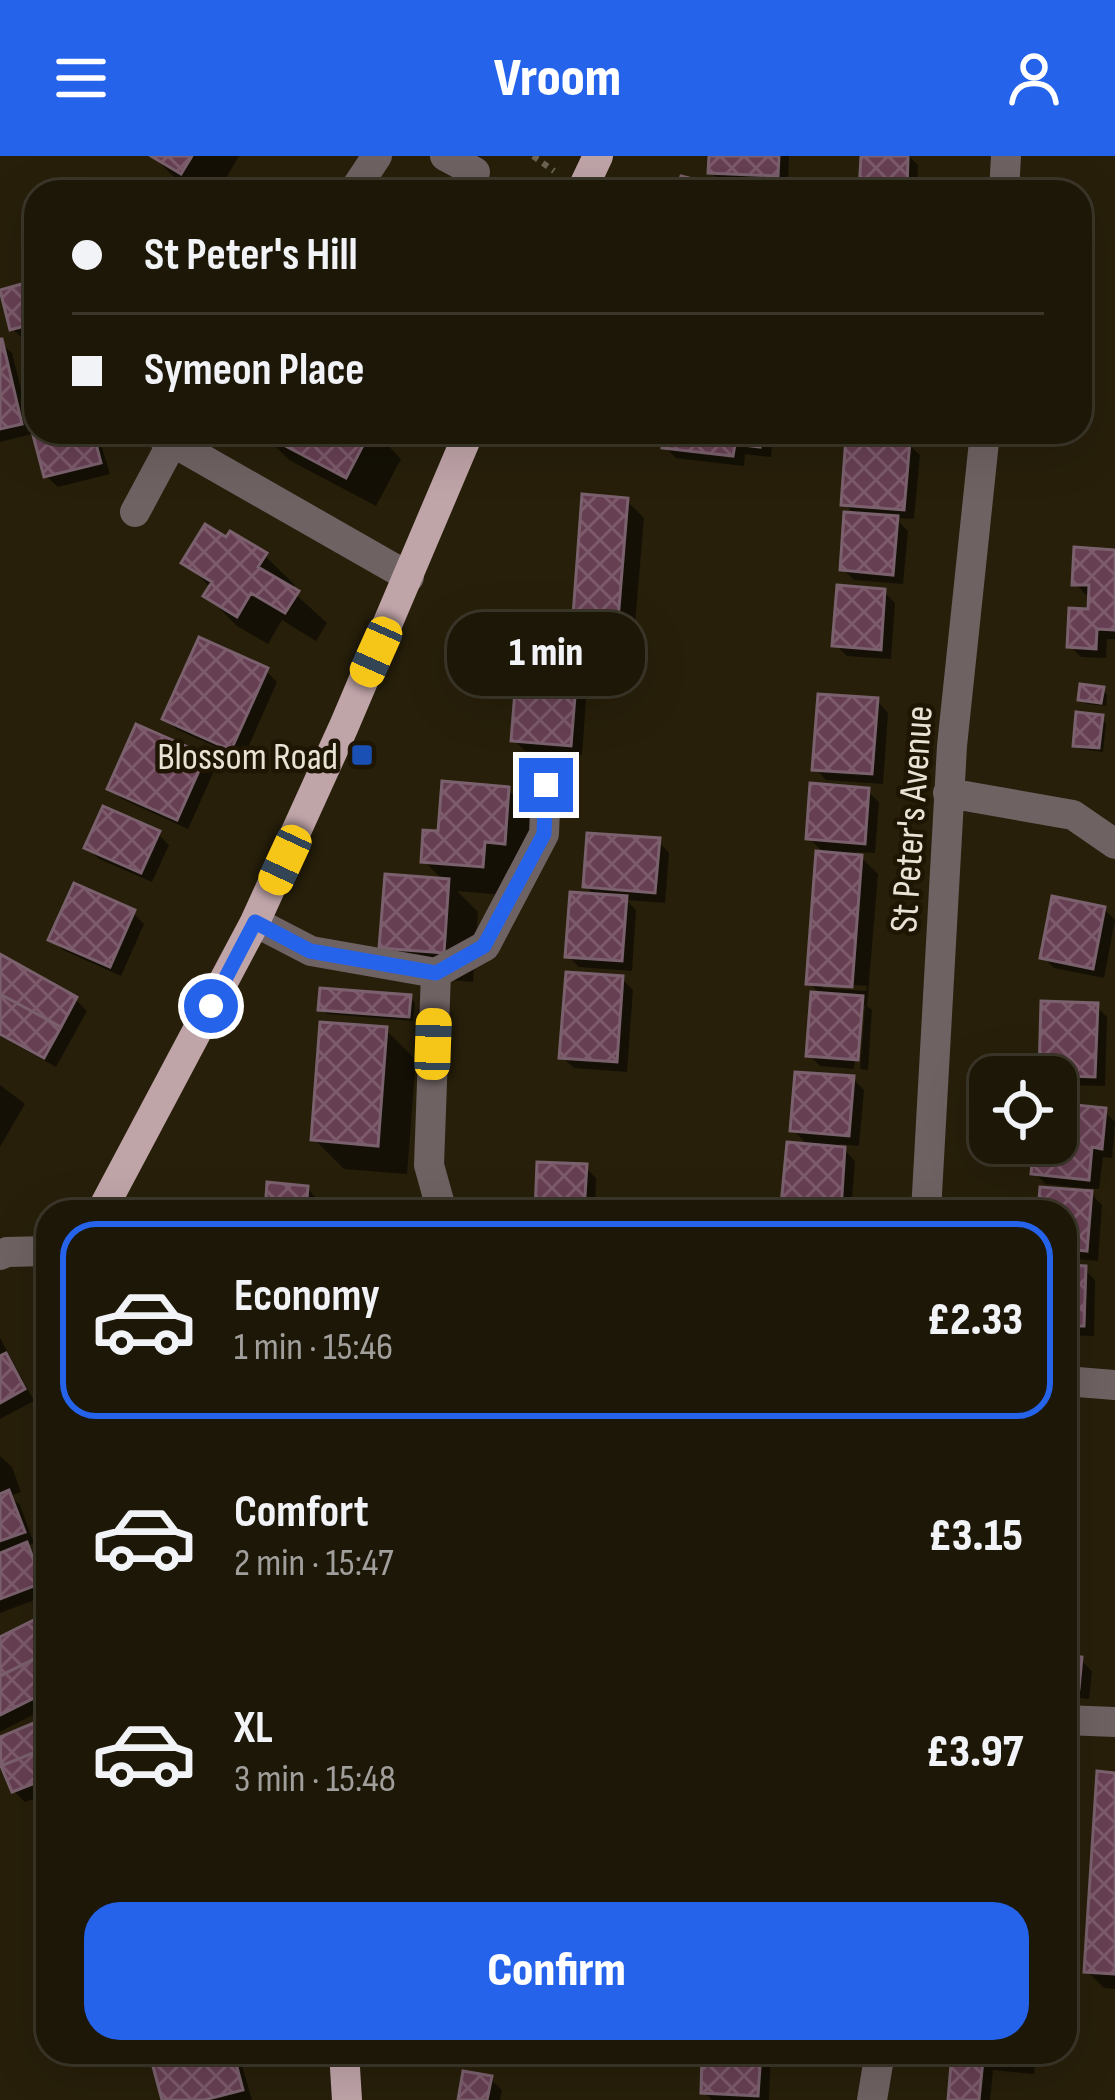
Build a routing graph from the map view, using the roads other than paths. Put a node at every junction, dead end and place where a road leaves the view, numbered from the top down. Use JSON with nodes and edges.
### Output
{"nodes":[{"id":1,"x":445,"y":156,"type":"edge"},
{"id":2,"x":475,"y":172,"type":"dead end"},
{"id":3,"x":161,"y":444,"type":"edge"},
{"id":4,"x":174,"y":444,"type":"edge"},
{"id":5,"x":464,"y":444,"type":"edge"},
{"id":6,"x":984,"y":444,"type":"edge"},
{"id":7,"x":135,"y":512,"type":"dead end"},
{"id":8,"x":409,"y":578,"type":"junction"},
{"id":9,"x":546,"y":785,"type":"dead end"},
{"id":10,"x":949,"y":793,"type":"junction"},
{"id":11,"x":1115,"y":844,"type":"edge"},
{"id":12,"x":255,"y":922,"type":"junction"},
{"id":13,"x":435,"y":988,"type":"junction"},
{"id":14,"x":107,"y":1200,"type":"edge"},
{"id":15,"x":439,"y":1200,"type":"edge"},
{"id":16,"x":927,"y":1200,"type":"edge"},
{"id":17,"x":36,"y":1251,"type":"edge"},
{"id":18,"x":0,"y":1256,"type":"edge"},
{"id":19,"x":1077,"y":1382,"type":"edge"},
{"id":20,"x":1115,"y":1385,"type":"edge"},
{"id":21,"x":1077,"y":1720,"type":"edge"},
{"id":22,"x":1115,"y":1722,"type":"edge"},
{"id":23,"x":345,"y":2064,"type":"edge"},
{"id":24,"x":878,"y":2064,"type":"edge"},
{"id":25,"x":347,"y":2100,"type":"edge"},
{"id":26,"x":872,"y":2100,"type":"edge"}],
"edges":[{"from":1,"to":2,"type":"street"},
{"from":3,"to":7,"type":"street"},
{"from":4,"to":8,"type":"street"},
{"from":5,"to":8,"type":"main road"},
{"from":6,"to":10,"type":"street","name":"St Peter's Avenue"},
{"from":8,"to":12,"type":"main road"},
{"from":9,"to":13,"type":"street"},
{"from":10,"to":11,"type":"street"},
{"from":10,"to":16,"type":"street","name":"St Peter's Avenue"},
{"from":12,"to":13,"type":"street"},
{"from":12,"to":14,"type":"main road"},
{"from":13,"to":15,"type":"street"},
{"from":17,"to":18,"type":"street"},
{"from":19,"to":20,"type":"street"},
{"from":21,"to":22,"type":"street"},
{"from":23,"to":25,"type":"main road"},
{"from":24,"to":26,"type":"street"}]}
